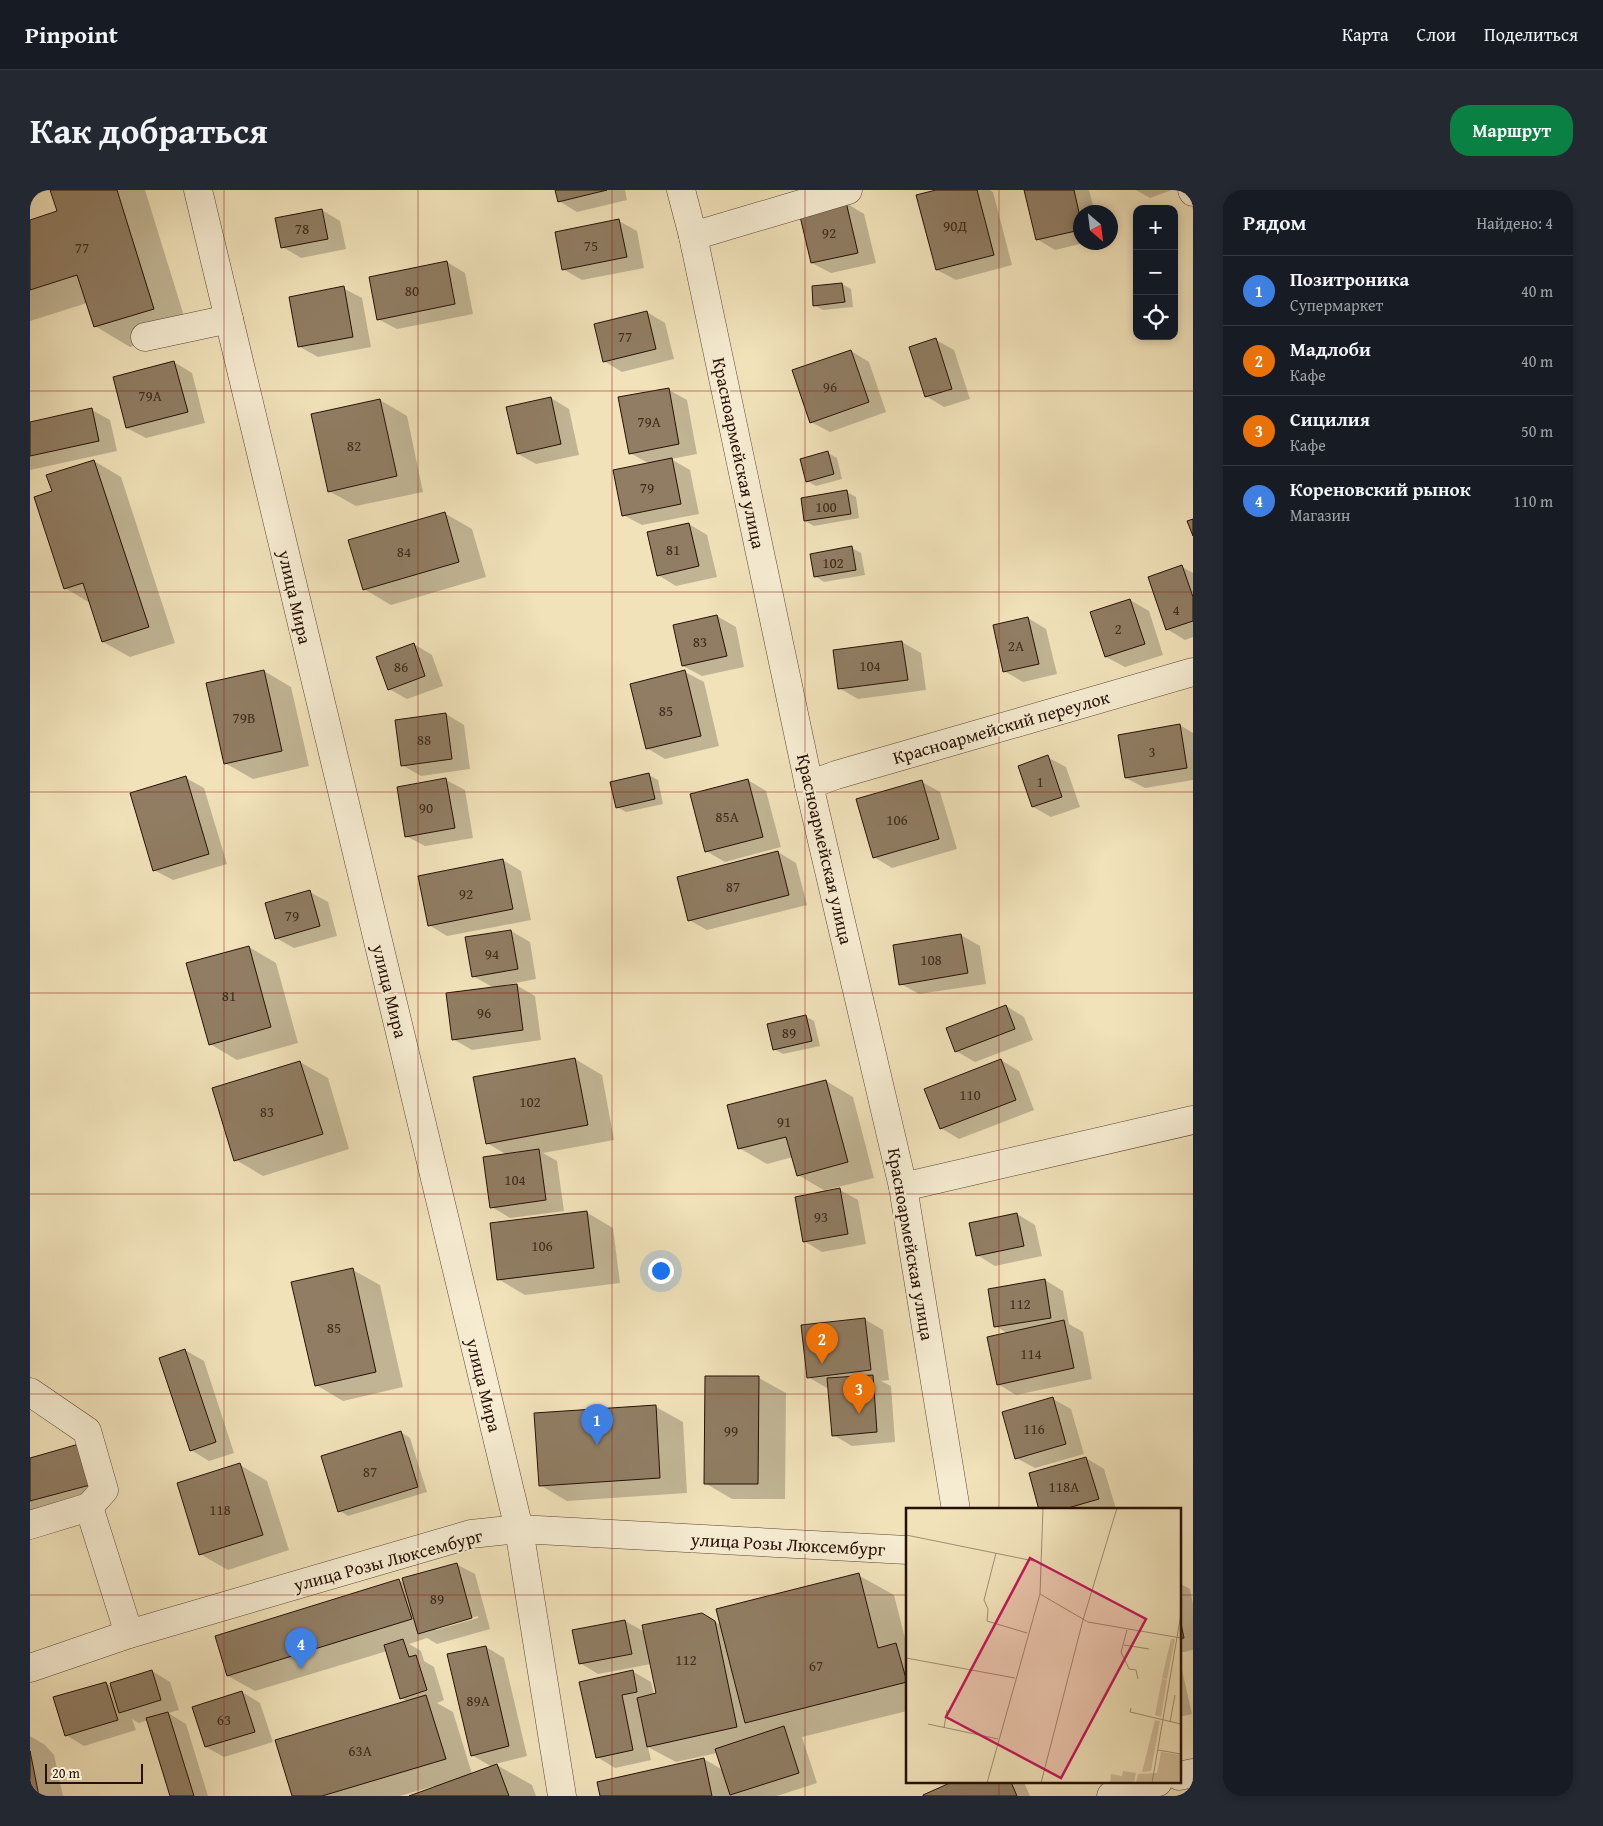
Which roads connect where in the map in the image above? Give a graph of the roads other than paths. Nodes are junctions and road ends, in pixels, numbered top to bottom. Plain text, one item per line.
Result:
1 (198, 190) edge
2 (681, 190) edge
3 (848, 190) edge
4 (693, 236) junction
5 (229, 319) junction
6 (146, 337) dead end
7 (1193, 672) edge
8 (809, 785) junction
9 (1193, 1120) edge
10 (904, 1187) junction
11 (30, 1392) edge
12 (89, 1507) junction
13 (956, 1508) edge
14 (30, 1525) edge
15 (519, 1529) junction
16 (906, 1550) edge
17 (129, 1634) junction
18 (30, 1668) edge
19 (1193, 1772) edge
20 (1180, 1776) edge
21 (1094, 1784) edge
22 (1151, 1784) edge
23 (562, 1796) edge
24 (1101, 1796) edge
25 (1111, 1796) edge

1 - 5 street, улица Мира
2 - 4 street, Красноармейская улица
3 - 4 street
4 - 8 street, Красноармейская улица
5 - 6 street
5 - 15 street, улица Мира
7 - 8 street, Красноармейский переулок
8 - 10 street, Красноармейская улица
9 - 10 street
10 - 13 street, Красноармейская улица
11 - 12 street
12 - 14 street
12 - 17 street
15 - 16 street, улица Розы Люксембург
15 - 17 street, улица Розы Люксембург
15 - 23 street, улица Мира
17 - 18 street, улица Розы Люксембург
19 - 20 street
21 - 24 street
22 - 25 street

